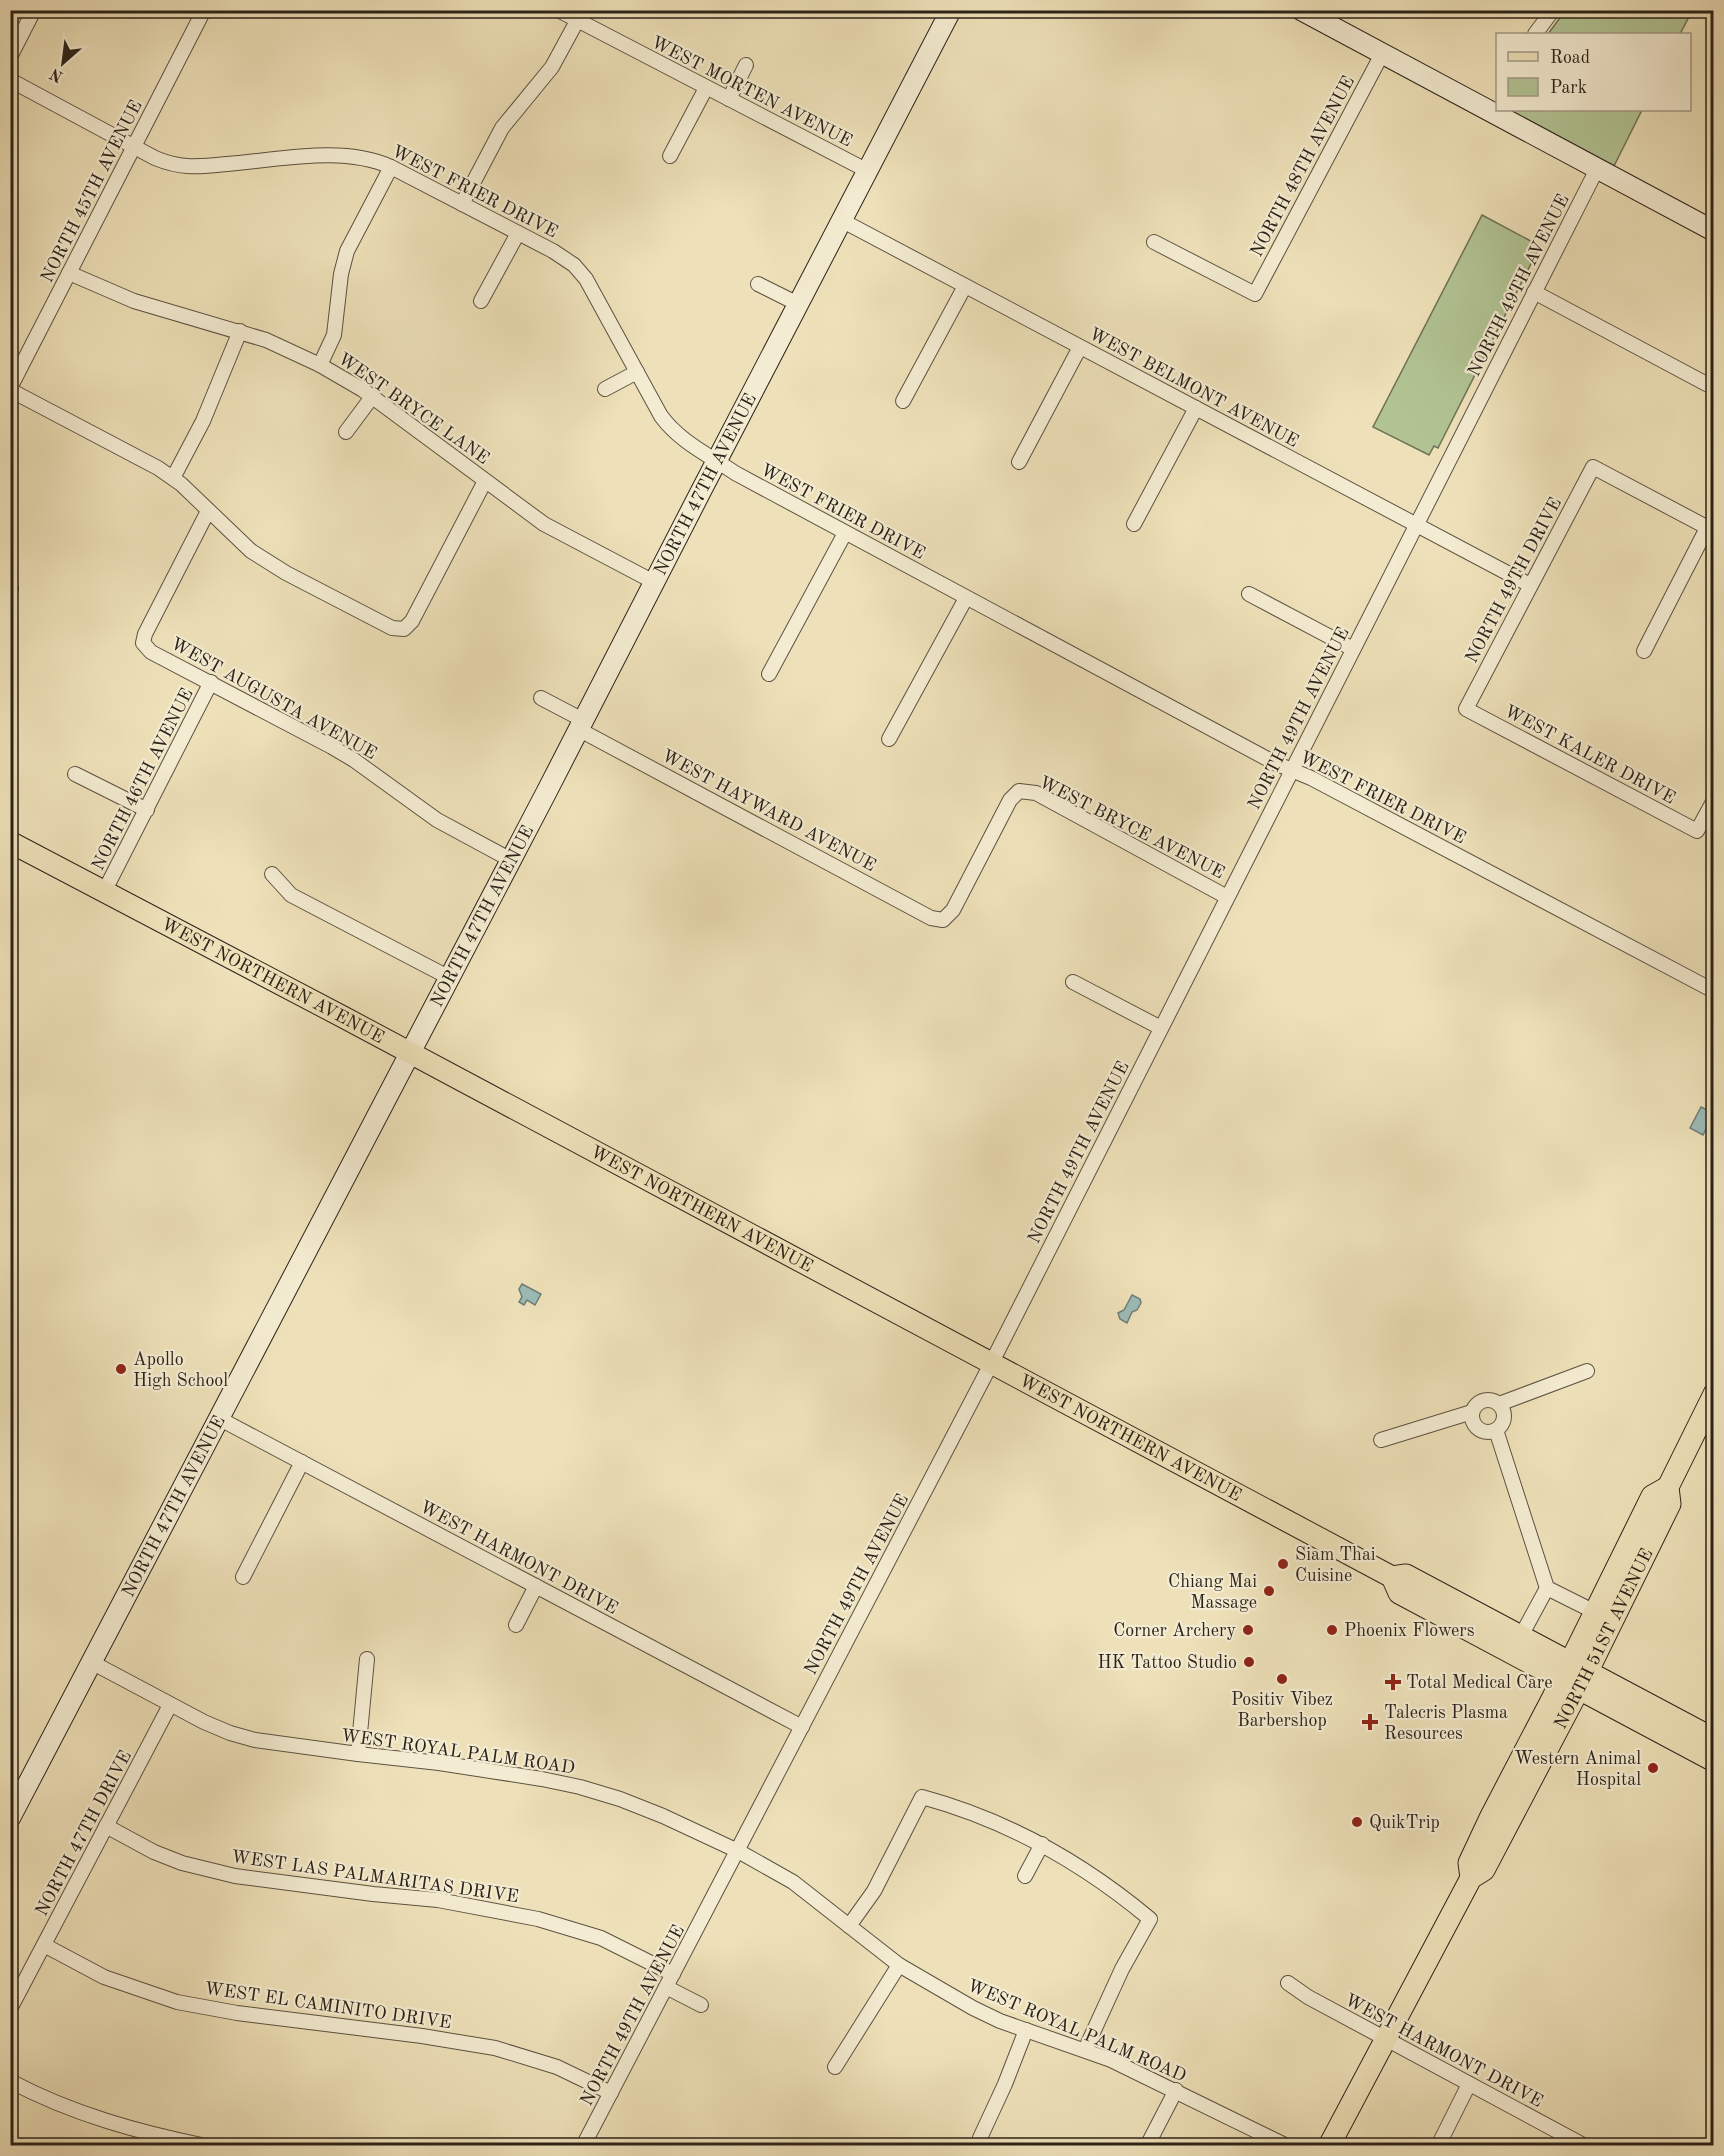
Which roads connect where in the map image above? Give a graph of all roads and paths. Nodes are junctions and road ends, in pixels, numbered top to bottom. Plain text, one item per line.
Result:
1 (34, 10) edge
2 (204, 10) edge
3 (558, 10) edge
4 (951, 10) edge
5 (1301, 10) edge
6 (1553, 10) edge
7 (577, 21) junction
8 (1536, 33) edge
9 (1382, 54) junction
10 (10, 57) edge
11 (746, 65) dead end
12 (10, 80) edge
13 (706, 88) junction
14 (729, 99) junction
15 (1496, 109) edge
16 (1499, 111) edge
17 (133, 147) junction
18 (670, 156) dead end
19 (391, 167) junction
20 (1597, 169) junction
21 (867, 170) junction
22 (462, 204) junction
23 (841, 220) junction
24 (1713, 231) edge
25 (518, 233) junction
26 (1154, 242) dead end
27 (69, 273) junction
28 (758, 284) dead end
29 (965, 286) junction
30 (1534, 292) junction
31 (482, 301) dead end
32 (798, 304) junction
33 (240, 331) junction
34 (1080, 347) junction
35 (320, 365) junction
36 (637, 372) junction
37 (1713, 388) edge
38 (10, 389) edge
39 (605, 389) dead end
40 (372, 397) junction
41 (903, 400) dead end
42 (1196, 408) junction
43 (346, 432) dead end
44 (717, 460) junction
45 (1019, 462) dead end
46 (172, 478) junction
47 (485, 481) junction
48 (208, 511) junction
49 (1134, 524) dead end
50 (1416, 525) junction
51 (1710, 530) edge
52 (845, 533) junction
53 (654, 582) junction
54 (1530, 585) junction
55 (1249, 594) dead end
56 (966, 598) junction
57 (1353, 649) junction
58 (1644, 651) dead end
59 (768, 674) dead end
60 (211, 682) junction
61 (541, 698) dead end
62 (1466, 709) joint
63 (580, 724) junction
64 (889, 739) dead end
65 (1291, 770) junction
66 (75, 774) dead end
67 (1019, 791) joint
68 (1713, 800) edge
69 (147, 810) junction
70 (10, 842) edge
71 (511, 860) junction
72 (272, 874) dead end
73 (104, 892) junction
74 (1227, 897) junction
75 (450, 978) junction
76 (1073, 982) dead end
77 (1713, 991) edge
78 (1161, 1028) junction
79 (411, 1053) junction
80 (992, 1364) junction
81 (1587, 1371) dead end
82 (1713, 1394) edge
83 (1499, 1404) junction
84 (1472, 1412) junction
85 (220, 1419) junction
86 (1496, 1430) junction
87 (1381, 1440) dead end
88 (302, 1462) junction
89 (1668, 1487) junction
90 (243, 1576) dead end
91 (1392, 1577) junction
92 (536, 1586) junction
93 (1546, 1588) junction
94 (1595, 1612) junction
95 (516, 1625) dead end
96 (1521, 1636) junction
97 (368, 1659) dead end
98 (93, 1663) junction
99 (1575, 1675) junction
100 (170, 1705) junction
101 (802, 1727) junction
102 (1713, 1739) edge
103 (358, 1754) junction
104 (1713, 1761) edge
105 (10, 1818) edge
106 (106, 1826) junction
107 (1042, 1844) junction
108 (738, 1851) junction
109 (1025, 1876) dead end
110 (849, 1926) junction
111 (44, 1945) junction
112 (899, 1965) junction
113 (673, 1974) junction
114 (1288, 1983) dead end
115 (666, 1987) junction
116 (701, 2005) dead end
117 (10, 2009) edge
118 (1026, 2030) junction
119 (1385, 2040) junction
120 (1085, 2050) junction
121 (835, 2067) dead end
122 (10, 2081) edge
123 (1469, 2084) junction
124 (1176, 2090) junction
125 (610, 2093) junction
126 (980, 2138) dead end
127 (206, 2145) edge
128 (583, 2145) edge
129 (1147, 2145) edge
130 (1287, 2145) edge
131 (1329, 2145) edge
132 (1438, 2145) edge
133 (1585, 2145) edge

1 - 10 street
2 - 17 street, NORTH 45TH AVENUE
3 - 7 street, WEST MORTEN AVENUE
4 - 21 street, NORTH 47TH AVENUE
5 - 9 street
6 - 8 street
7 - 13 street, WEST MORTEN AVENUE
7 - 22 street
9 - 15 street
9 - 26 street, NORTH 48TH AVENUE
11 - 14 street
12 - 17 street, WEST FRIER DRIVE
13 - 14 street, WEST MORTEN AVENUE
13 - 18 street
14 - 21 street, WEST MORTEN AVENUE
16 - 20 street
17 - 19 street, WEST FRIER DRIVE
17 - 27 street, NORTH 45TH AVENUE
19 - 22 street, WEST FRIER DRIVE
19 - 35 street
20 - 24 street
20 - 30 street, NORTH 49TH AVENUE
21 - 23 street, NORTH 47TH AVENUE
22 - 25 street, WEST FRIER DRIVE
23 - 29 street, WEST BELMONT AVENUE
23 - 32 street, NORTH 47TH AVENUE
25 - 31 street
25 - 36 street, WEST FRIER DRIVE
27 - 33 street, WEST BRYCE LANE
27 - 38 street, NORTH 45TH AVENUE
28 - 32 street
29 - 34 street, WEST BELMONT AVENUE
29 - 41 street
30 - 37 street
30 - 50 street, NORTH 49TH AVENUE
32 - 44 street, NORTH 47TH AVENUE
33 - 35 street, WEST BRYCE LANE
33 - 46 street
34 - 42 street, WEST BELMONT AVENUE
34 - 45 street
35 - 40 street, WEST BRYCE LANE
36 - 39 street
36 - 44 street, WEST FRIER DRIVE
38 - 46 street
40 - 43 street
40 - 47 street, WEST BRYCE LANE
42 - 49 street
42 - 50 street, WEST BELMONT AVENUE
44 - 52 street, WEST FRIER DRIVE
44 - 53 street, NORTH 47TH AVENUE
46 - 48 street
47 - 48 street
47 - 53 street, WEST BRYCE LANE
48 - 60 street, WEST AUGUSTA AVENUE
50 - 54 street, WEST BELMONT AVENUE
50 - 57 street, NORTH 49TH AVENUE
51 - 54 street, NORTH 49TH DRIVE
51 - 58 street
52 - 56 street, WEST FRIER DRIVE
52 - 59 street
53 - 63 street, NORTH 47TH AVENUE
54 - 62 street, NORTH 49TH DRIVE
55 - 57 street
56 - 64 street
56 - 65 street, WEST FRIER DRIVE
57 - 65 street, NORTH 49TH AVENUE
60 - 69 street, NORTH 46TH AVENUE
60 - 71 street, WEST AUGUSTA AVENUE
61 - 63 street, WEST HAYWARD AVENUE
62 - 68 street, WEST KALER DRIVE
63 - 67 street, WEST HAYWARD AVENUE
63 - 71 street, NORTH 47TH AVENUE
65 - 74 street, NORTH 49TH AVENUE
65 - 77 street, WEST FRIER DRIVE
66 - 69 street
67 - 74 street, WEST BRYCE AVENUE
69 - 73 street, NORTH 46TH AVENUE
70 - 73 main road, WEST NORTHERN AVENUE
71 - 75 street, NORTH 47TH AVENUE
72 - 75 street
73 - 79 main road, WEST NORTHERN AVENUE
74 - 78 street, NORTH 49TH AVENUE
75 - 79 street, NORTH 47TH AVENUE
76 - 78 street
78 - 80 street, NORTH 49TH AVENUE
79 - 80 main road, WEST NORTHERN AVENUE
79 - 85 street, NORTH 47TH AVENUE
80 - 91 main road, WEST NORTHERN AVENUE
80 - 101 street, NORTH 49TH AVENUE
81 - 83 street
82 - 89 main road, NORTH 51ST AVENUE
83 - 84 street
83 - 86 street
84 - 86 street
84 - 87 street
85 - 88 street, WEST HARMONT DRIVE
85 - 98 street, NORTH 47TH AVENUE
86 - 93 street
88 - 90 street
88 - 92 street, WEST HARMONT DRIVE
89 - 94 main road, NORTH 51ST AVENUE
89 - 99 main road, NORTH 51ST AVENUE
91 - 96 main road, WEST NORTHERN AVENUE
91 - 99 main road, WEST NORTHERN AVENUE
92 - 95 street
92 - 101 street, WEST HARMONT DRIVE
93 - 94 street
93 - 96 street
94 - 99 main road, NORTH 51ST AVENUE
96 - 99 main road, WEST NORTHERN AVENUE
97 - 103 street
98 - 100 street, WEST ROYAL PALM ROAD
98 - 105 street, NORTH 47TH AVENUE
99 - 102 main road, WEST NORTHERN AVENUE
99 - 104 main road, WEST NORTHERN AVENUE
99 - 119 main road, NORTH 51ST AVENUE
100 - 103 street, WEST ROYAL PALM ROAD
100 - 106 street, NORTH 47TH DRIVE
101 - 108 street, NORTH 49TH AVENUE
103 - 108 street, WEST ROYAL PALM ROAD
106 - 111 street, NORTH 47TH DRIVE
106 - 113 street, WEST LAS PALMARITAS DRIVE
107 - 109 street
107 - 110 street
107 - 120 street
108 - 110 street, WEST ROYAL PALM ROAD
108 - 113 street, NORTH 49TH AVENUE
110 - 112 street, WEST ROYAL PALM ROAD
111 - 117 street, NORTH 47TH DRIVE
111 - 125 street, WEST EL CAMINITO DRIVE
112 - 118 street, WEST ROYAL PALM ROAD
112 - 121 street
113 - 115 street, NORTH 49TH AVENUE
114 - 119 street, WEST HARMONT DRIVE
115 - 116 street
115 - 125 street, NORTH 49TH AVENUE
118 - 120 street, WEST ROYAL PALM ROAD
118 - 126 street
119 - 123 street, WEST HARMONT DRIVE
119 - 131 main road, NORTH 51ST AVENUE
120 - 124 street, WEST ROYAL PALM ROAD
122 - 127 street
123 - 132 street
123 - 133 street, WEST HARMONT DRIVE
124 - 129 street
124 - 130 street, WEST ROYAL PALM ROAD
125 - 128 street, NORTH 49TH AVENUE

